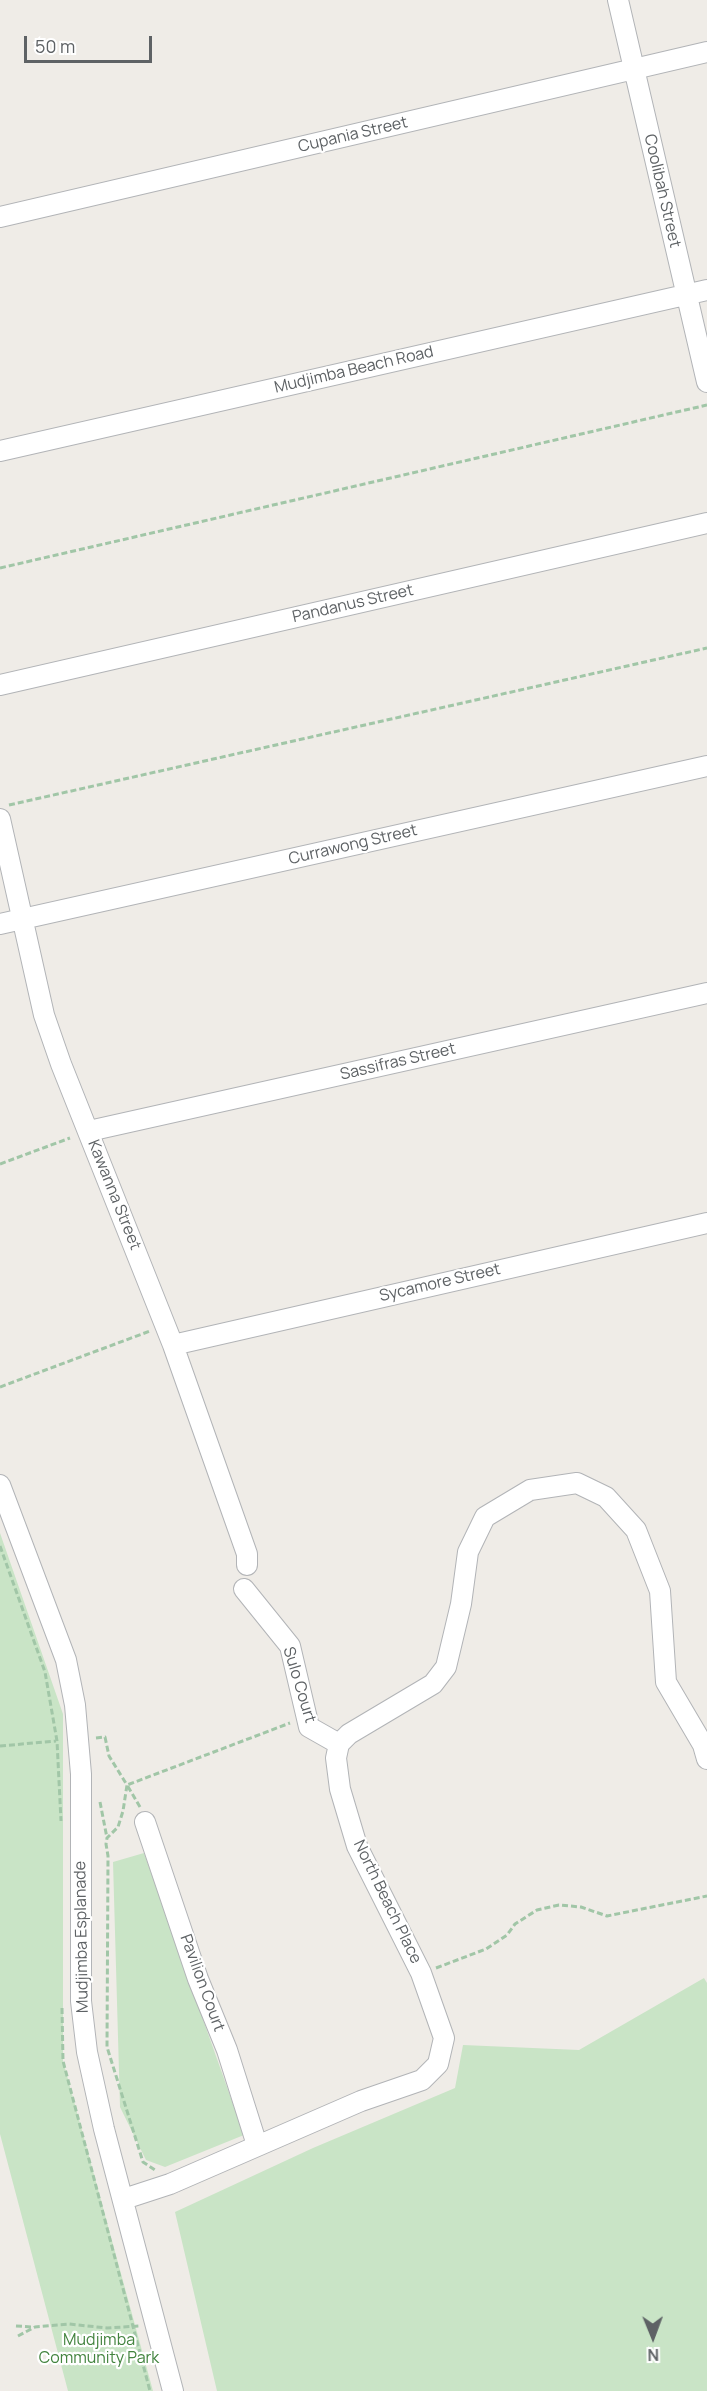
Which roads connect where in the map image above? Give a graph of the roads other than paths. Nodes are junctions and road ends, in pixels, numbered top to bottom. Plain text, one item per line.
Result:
1 (618, 0) edge
2 (707, 52) edge
3 (633, 69) junction
4 (0, 217) edge
5 (707, 290) edge
6 (686, 295) junction
7 (707, 382) edge
8 (0, 451) edge
9 (707, 523) edge
10 (0, 685) edge
11 (707, 766) edge
12 (0, 819) edge
13 (23, 919) junction
14 (0, 924) edge
15 (707, 993) edge
16 (89, 1131) junction
17 (707, 1223) edge
18 (173, 1345) junction
19 (0, 1485) edge
20 (247, 1565) dead end
21 (244, 1589) dead end
22 (339, 1744) junction
23 (707, 1759) edge
24 (145, 1821) road end
25 (257, 2145) junction
26 (124, 2199) junction
27 (173, 2391) edge

1 - 3 street, Coolibah Street
2 - 3 street, Cupania Street
3 - 4 street, Cupania Street
3 - 6 street, Coolibah Street
5 - 6 street, Mudjimba Beach Road
6 - 7 street, Coolibah Street
6 - 8 street, Mudjimba Beach Road
9 - 10 street, Pandanus Street
11 - 13 street, Currawong Street
12 - 13 street, Kawanna Street
13 - 14 street, Currawong Street
13 - 16 street, Kawanna Street
15 - 16 street, Sassifras Street
16 - 18 street, Kawanna Street
17 - 18 street, Sycamore Street
18 - 20 street, Kawanna Street
19 - 26 street, Mudjimba Esplanade
21 - 22 street, Sulo Court
22 - 23 street
22 - 25 street, North Beach Place
24 - 25 street, Pavilion Court
25 - 26 street, North Beach Place
26 - 27 street, Mudjimba Esplanade

